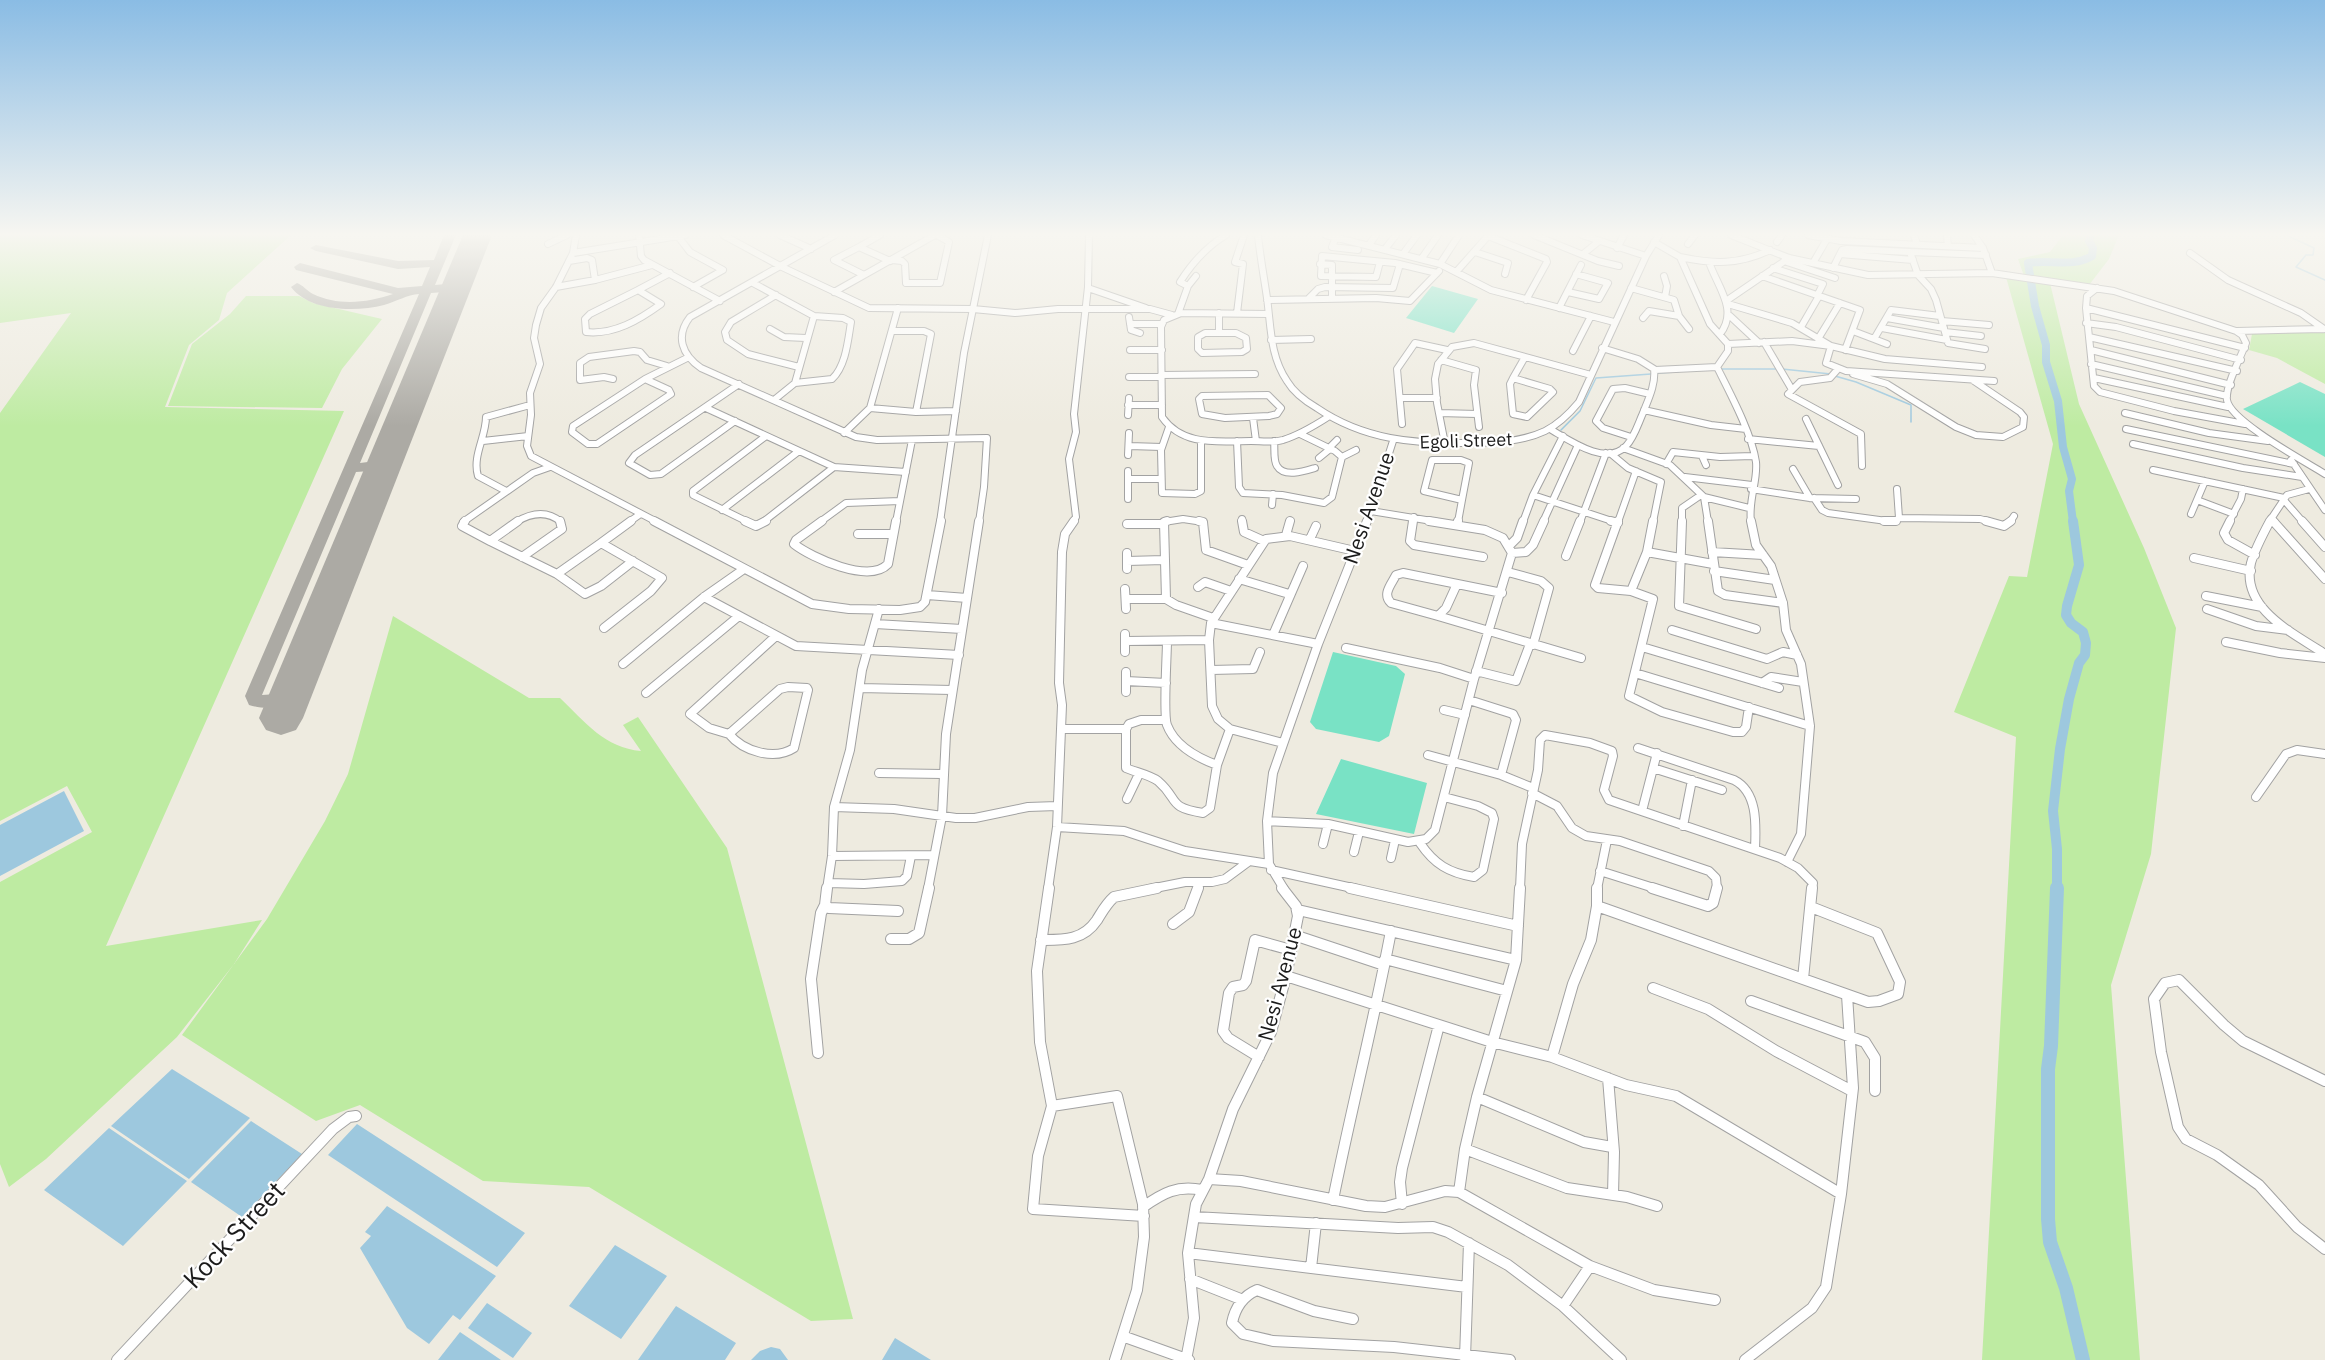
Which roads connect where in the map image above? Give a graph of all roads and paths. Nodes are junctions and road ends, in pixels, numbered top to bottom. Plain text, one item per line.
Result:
1 (547, 298) edge
2 (619, 298) edge
3 (652, 298) edge
4 (715, 298) edge
5 (725, 298) edge
6 (770, 298) edge
7 (782, 298) edge
8 (848, 298) edge
9 (975, 298) edge
10 (1086, 298) edge
11 (1119, 298) edge
12 (1182, 298) edge
13 (1239, 298) edge
14 (1300, 298) edge
15 (1380, 298) edge
16 (1413, 298) edge
17 (1521, 298) edge
18 (1564, 298) edge
19 (1626, 298) edge
20 (1669, 298) edge
21 (1698, 298) edge
22 (1725, 298) edge
23 (1732, 298) edge
24 (1817, 298) edge
25 (1826, 298) edge
26 (1934, 298) edge
27 (2087, 298) edge
28 (2138, 298) edge
29 (2272, 298) edge
30 (1267, 300) joint
31 (1526, 300) joint
32 (720, 301) junction
33 (1727, 302) junction
34 (1840, 303) junction
35 (898, 308) junction
36 (1559, 308) junction
37 (2086, 308) junction
38 (973, 309) junction
39 (1150, 309) junction
40 (1084, 310) junction
41 (1219, 313) junction
42 (1237, 313) junction
43 (1175, 314) junction
44 (1268, 314) junction
45 (1659, 314) junction
46 (814, 316) junction
47 (1591, 316) junction
48 (1679, 316) junction
49 (1730, 316) junction
50 (1643, 318) dead end
51 (1887, 318) junction
52 (1941, 318) junction
53 (1657, 321) dead end
54 (1614, 322) junction
55 (2086, 323) junction
56 (1161, 324) junction
57 (1989, 325) dead end
58 (1801, 327) junction
59 (1882, 328) junction
60 (770, 329) dead end
61 (1689, 329) dead end
62 (2324, 329) edge
63 (1945, 330) junction
64 (892, 331) junction
65 (1853, 331) junction
66 (2236, 331) junction
67 (1140, 333) dead end
68 (1219, 333) junction
69 (1720, 334) junction
70 (1981, 336) dead end
71 (2089, 337) junction
72 (806, 339) junction
73 (1311, 339) dead end
74 (1818, 339) junction
75 (1874, 339) junction
76 (1271, 340) junction
77 (1947, 340) junction
78 (1761, 343) junction
79 (1728, 344) junction
80 (1887, 344) dead end
81 (1831, 346) junction
82 (1602, 348) junction
83 (2245, 348) junction
84 (1985, 349) dead end
85 (1130, 350) dead end
86 (1162, 350) junction
87 (1447, 350) junction
88 (1845, 350) junction
89 (2091, 350) junction
90 (1574, 351) dead end
91 (1525, 357) junction
92 (687, 358) junction
93 (1441, 360) junction
94 (2241, 360) junction
95 (2091, 364) junction
96 (667, 366) junction
97 (799, 367) junction
98 (1982, 367) dead end
99 (1718, 368) junction
100 (1846, 371) junction
101 (2237, 371) junction
102 (1656, 372) junction
103 (1835, 373) junction
104 (1254, 374) dead end
105 (1591, 375) junction
106 (1129, 376) dead end
107 (1161, 376) junction
108 (1513, 378) junction
109 (2094, 378) junction
110 (613, 379) dead end
111 (645, 379) junction
112 (1972, 380) junction
113 (1994, 381) dead end
114 (795, 383) junction
115 (739, 384) junction
116 (2231, 385) junction
117 (1791, 388) junction
118 (1650, 394) junction
119 (2227, 396) junction
120 (1400, 398) junction
121 (1437, 398) junction
122 (774, 400) junction
123 (530, 405) junction
124 (1162, 405) junction
125 (2228, 407) junction
126 (706, 408) junction
127 (870, 408) junction
128 (1644, 410) junction
129 (956, 411) junction
130 (916, 412) junction
131 (1439, 413) junction
132 (2125, 413) dead end
133 (1477, 414) junction
134 (1128, 415) dead end
135 (1328, 417) junction
136 (1253, 418) junction
137 (1806, 419) dead end
138 (735, 421) junction
139 (1402, 424) dead end
140 (2246, 424) junction
141 (1170, 427) junction
142 (1479, 427) dead end
143 (1550, 429) junction
144 (1746, 429) junction
145 (2126, 429) dead end
146 (844, 433) junction
147 (1129, 433) dead end
148 (1300, 434) junction
149 (528, 436) junction
150 (766, 436) junction
151 (1563, 436) junction
152 (1631, 437) junction
153 (953, 439) junction
154 (1748, 439) junction
155 (912, 440) junction
156 (1337, 440) dead end
157 (483, 441) junction
158 (1201, 441) junction
159 (1237, 441) junction
160 (1256, 441) junction
161 (1274, 441) junction
162 (1393, 441) junction
163 (2273, 441) junction
164 (1445, 444) junction
165 (2133, 444) dead end
166 (1578, 445) junction
167 (1129, 446) junction
168 (1819, 446) junction
169 (1162, 447) junction
170 (1329, 448) junction
171 (1623, 448) junction
172 (2284, 448) junction
173 (1356, 450) dead end
174 (799, 451) junction
175 (1608, 453) junction
176 (1128, 455) dead end
177 (1702, 456) junction
178 (1753, 456) junction
179 (1342, 457) junction
180 (1720, 457) junction
181 (1319, 458) dead end
182 (1666, 464) junction
183 (1725, 464) dead end
184 (2294, 464) junction
185 (1706, 465) dead end
186 (1862, 466) dead end
187 (550, 467) junction
188 (834, 467) junction
189 (1315, 468) dead end
190 (1793, 469) dead end
191 (2153, 470) dead end
192 (906, 471) junction
193 (1636, 471) junction
194 (2325, 474) edge
195 (1685, 477) junction
196 (2302, 477) junction
197 (1161, 479) junction
198 (2205, 481) junction
199 (1838, 485) dead end
200 (1751, 487) junction
201 (1898, 489) dead end
202 (2243, 489) junction
203 (2309, 489) junction
204 (506, 491) junction
205 (1273, 494) junction
206 (1533, 495) junction
207 (1702, 496) junction
208 (1812, 498) junction
209 (2284, 498) junction
210 (1128, 499) dead end
211 (1856, 499) dead end
212 (1462, 500) junction
213 (2197, 500) junction
214 (900, 501) junction
215 (1553, 501) junction
216 (1272, 505) dead end
217 (1749, 508) junction
218 (722, 510) junction
219 (2325, 510) edge
220 (1371, 511) junction
221 (1584, 512) junction
222 (2191, 514) dead end
223 (2234, 514) junction
224 (639, 515) junction
225 (2014, 516) dead end
226 (1414, 517) junction
227 (1899, 518) junction
228 (2271, 518) junction
229 (1242, 519) dead end
230 (1290, 521) dead end
231 (1618, 523) junction
232 (1127, 524) dead end
233 (1163, 524) junction
234 (1457, 525) junction
235 (1316, 526) dead end
236 (858, 534) dead end
237 (892, 534) junction
238 (1286, 535) junction
239 (1310, 539) junction
240 (1264, 541) junction
241 (490, 542) junction
242 (601, 543) junction
243 (2325, 547) edge
244 (1511, 549) junction
245 (1355, 551) junction
246 (1647, 552) junction
247 (1712, 552) junction
248 (1763, 555) junction
249 (2255, 555) junction
250 (1566, 556) dead end
251 (522, 557) junction
252 (1483, 557) dead end
253 (2194, 558) dead end
254 (1680, 559) junction
255 (1164, 560) junction
256 (633, 561) junction
257 (1127, 561) dead end
258 (1248, 565) junction
259 (1303, 566) dead end
260 (1714, 567) junction
261 (744, 569) junction
262 (1509, 572) junction
263 (2251, 572) junction
264 (557, 574) junction
265 (1239, 579) junction
266 (2325, 579) edge
267 (1775, 580) junction
268 (1457, 584) junction
269 (1198, 587) dead end
270 (1125, 589) dead end
271 (1231, 591) junction
272 (1630, 591) junction
273 (1502, 593) junction
274 (1289, 594) junction
275 (927, 595) junction
276 (2206, 596) dead end
277 (704, 597) junction
278 (967, 598) junction
279 (1126, 599) junction
280 (1166, 599) junction
281 (1783, 603) junction
282 (2262, 607) junction
283 (879, 609) junction
284 (1126, 609) dead end
285 (2207, 609) dead end
286 (739, 616) junction
287 (1438, 616) junction
288 (1212, 620) junction
289 (875, 624) junction
290 (604, 628) dead end
291 (962, 629) junction
292 (1756, 629) dead end
293 (1672, 630) dead end
294 (2289, 630) junction
295 (1490, 633) junction
296 (1274, 635) junction
297 (776, 636) junction
298 (1209, 640) junction
299 (1167, 641) junction
300 (2226, 642) dead end
301 (1318, 644) junction
302 (1532, 644) junction
303 (1642, 647) junction
304 (1346, 648) dead end
305 (867, 650) junction
306 (1125, 652) dead end
307 (1260, 652) dead end
308 (959, 655) junction
309 (1797, 655) junction
310 (2325, 656) edge
311 (1581, 658) dead end
312 (623, 664) dead end
313 (1211, 670) junction
314 (1126, 672) dead end
315 (1635, 673) junction
316 (1475, 675) junction
317 (1126, 681) junction
318 (1762, 682) junction
319 (1803, 682) junction
320 (1166, 683) junction
321 (860, 688) junction
322 (1779, 688) dead end
323 (952, 690) junction
324 (1126, 692) dead end
325 (646, 693) dead end
326 (1469, 700) junction
327 (1749, 707) junction
328 (1444, 710) dead end
329 (1465, 715) junction
330 (1166, 720) junction
331 (1810, 726) junction
332 (1061, 729) junction
333 (1126, 729) junction
334 (1230, 729) junction
335 (729, 734) junction
336 (1282, 743) junction
337 (1638, 748) dead end
338 (1657, 753) junction
339 (2325, 754) edge
340 (1428, 755) dead end
341 (1453, 762) junction
342 (1217, 765) junction
343 (1653, 768) junction
344 (879, 773) dead end
345 (942, 774) junction
346 (1139, 774) junction
347 (1501, 776) junction
348 (1692, 780) junction
349 (1533, 790) junction
350 (1722, 790) dead end
351 (1444, 797) junction
352 (2256, 797) dead end
353 (1126, 799) dead end
354 (1057, 806) junction
355 (834, 807) junction
356 (1642, 811) junction
357 (942, 816) junction
358 (1267, 821) junction
359 (1328, 824) junction
360 (1683, 826) junction
361 (1057, 827) junction
362 (1359, 832) junction
363 (1395, 840) junction
364 (1607, 840) junction
365 (1420, 843) junction
366 (1323, 844) dead end
367 (1755, 849) junction
368 (1354, 852) dead end
369 (934, 855) junction
370 (832, 856) junction
371 (911, 856) junction
372 (1391, 858) dead end
373 (1248, 862) junction
374 (1787, 862) junction
375 (1270, 867) junction
376 (1600, 871) junction
377 (1199, 882) junction
378 (829, 883) junction
379 (825, 905) junction
380 (1597, 906) junction
381 (1811, 907) junction
382 (1298, 910) junction
383 (897, 911) dead end
384 (1173, 924) dead end
385 (1518, 926) junction
386 (1391, 931) junction
387 (1294, 935) junction
388 (891, 939) dead end
389 (1041, 940) junction
390 (1291, 950) junction
391 (1516, 960) junction
392 (1385, 962) junction
393 (1286, 976) junction
394 (1803, 979) junction
395 (1653, 988) dead end
396 (1507, 991) junction
397 (1847, 995) junction
398 (1751, 1001) dead end
399 (1377, 1005) junction
400 (1439, 1025) junction
401 (1850, 1035) junction
402 (1492, 1042) junction
403 (818, 1053) dead end
404 (1259, 1057) junction
405 (1552, 1057) junction
406 (1608, 1077) junction
407 (2325, 1081) edge
408 (1852, 1091) junction
409 (1875, 1091) dead end
410 (1477, 1097) junction
411 (1052, 1106) junction
412 (356, 1116) dead end
413 (1612, 1147) junction
414 (1464, 1149) junction
415 (1209, 1179) junction
416 (1202, 1191) junction
417 (1459, 1192) junction
418 (1841, 1194) junction
419 (1613, 1195) junction
420 (1333, 1200) junction
421 (1402, 1204) junction
422 (1657, 1206) dead end
423 (1143, 1211) junction
424 (1194, 1217) junction
425 (1316, 1223) junction
426 (1469, 1243) junction
427 (2325, 1249) edge
428 (1188, 1253) junction
429 (1590, 1266) junction
430 (1311, 1268) junction
431 (1190, 1279) junction
432 (1467, 1287) junction
433 (1243, 1300) junction
434 (1714, 1300) dead end
435 (1563, 1306) junction
436 (1353, 1319) dead end
437 (1125, 1337) junction
438 (1465, 1358) edge
439 (117, 1360) edge
440 (1115, 1360) edge
441 (1187, 1360) edge
442 (1510, 1360) edge
443 (1621, 1360) edge
444 (1745, 1360) edge

1 - 123 street
2 - 3 street
4 - 32 street
5 - 32 street
6 - 97 street
7 - 46 street
8 - 35 street
9 - 38 street
10 - 40 street
11 - 39 street
12 - 43 street
13 - 42 street
14 - 30 street
15 - 16 street
17 - 31 street
18 - 36 street
19 - 54 street, Egoli Street
20 - 48 street
21 - 69 street
22 - 33 street
23 - 33 street
24 - 58 street
25 - 34 street
26 - 52 street
27 - 37 street
28 - 66 street
29 - 62 street
30 - 44 street, Egoli Street
31 - 36 street
32 - 92 street
33 - 49 street
33 - 58 street
34 - 65 street
34 - 74 street
35 - 38 street
35 - 64 street
36 - 47 street
37 - 55 street
37 - 83 street
38 - 40 street
38 - 129 street
39 - 40 street
39 - 43 street
40 - 332 street
41 - 42 street
41 - 43 street
41 - 68 street
42 - 44 street
43 - 56 street
44 - 76 street, Egoli Street
45 - 48 street
45 - 50 street
45 - 53 street
46 - 72 street
46 - 114 street
47 - 54 street
47 - 90 street
48 - 61 street
49 - 69 street
49 - 78 street
51 - 52 street
51 - 59 street
51 - 63 street
52 - 57 street
52 - 63 street
54 - 82 street, Egoli Street
55 - 71 street
55 - 94 street
56 - 67 street
56 - 86 street
58 - 74 street
59 - 75 street
59 - 77 street
60 - 72 street
62 - 66 street
63 - 70 street
63 - 77 street
64 - 127 street
64 - 130 street
65 - 75 street
65 - 88 street
66 - 83 street
68 - 68 street
69 - 79 street
71 - 89 street
71 - 101 street
72 - 97 street
73 - 76 street
74 - 81 street
75 - 80 street
76 - 135 street, Egoli Street
77 - 84 street
78 - 79 street
78 - 81 street
78 - 117 street
79 - 99 street
81 - 88 street
81 - 103 street
82 - 102 street
82 - 105 street, Egoli Street
83 - 94 street
85 - 86 street
86 - 107 street
87 - 91 street
87 - 93 street
87 - 120 street
88 - 98 street
89 - 95 street
89 - 116 street
91 - 105 street
91 - 108 street
92 - 96 street
92 - 115 street
93 - 121 street
93 - 133 street
94 - 101 street
95 - 109 street
95 - 119 street
96 - 110 street
96 - 111 street
97 - 114 street
99 - 102 street
99 - 144 street
100 - 103 street
100 - 112 street
100 - 112 street
101 - 116 street
102 - 118 street
103 - 117 street
104 - 107 street
105 - 143 street, Egoli Street
106 - 107 street
107 - 124 street
108 - 108 street
109 - 125 street
109 - 140 street
111 - 111 street
112 - 113 street
114 - 122 street
115 - 122 street
115 - 126 street
116 - 119 street
117 - 186 street
118 - 128 street
118 - 152 street
119 - 125 street
120 - 121 street
120 - 139 street
121 - 131 street
122 - 146 street
123 - 149 street
123 - 157 street
124 - 134 street
124 - 141 street
125 - 140 street
126 - 138 street
126 - 138 street
127 - 130 street
127 - 146 street
128 - 144 street
128 - 152 street
129 - 130 street
129 - 153 street
131 - 133 street
131 - 164 street
132 - 163 street
133 - 142 street
135 - 148 street
135 - 162 street, Egoli Street
136 - 136 street
136 - 160 street
137 - 168 street
138 - 150 street
140 - 163 street
141 - 158 street
141 - 169 street
143 - 151 street
143 - 164 street, Egoli Street
144 - 154 street
145 - 184 street
146 - 155 street
147 - 167 street
148 - 161 street
148 - 170 street
149 - 157 street
149 - 187 street
150 - 174 street
150 - 218 street
151 - 166 street
151 - 206 street
152 - 171 street
153 - 155 street
153 - 275 street
153 - 278 street
154 - 168 street
154 - 178 street
155 - 192 street
156 - 170 street
157 - 204 street
158 - 159 street
158 - 197 street
159 - 160 street
159 - 205 street
160 - 161 street
161 - 189 street
162 - 164 street, Egoli Street
162 - 220 street, Nesi Avenue
163 - 172 street
165 - 196 street
166 - 175 street
166 - 215 street
167 - 169 street
167 - 176 street
168 - 199 street
169 - 197 street
170 - 179 street
170 - 181 street
171 - 175 street
171 - 182 street
172 - 184 street
172 - 194 street
173 - 179 street
174 - 188 street
174 - 218 street
175 - 193 street
175 - 221 street
177 - 180 street
177 - 182 street
177 - 185 street
178 - 180 street
178 - 200 street
179 - 205 street
180 - 183 street
182 - 195 street
184 - 196 street
187 - 204 street
187 - 224 street
188 - 192 street
188 - 218 street
190 - 208 street
191 - 198 street
192 - 214 street
193 - 231 street
193 - 246 street
195 - 200 street
195 - 207 street
196 - 203 street
197 - 210 street
198 - 202 street
198 - 213 street
200 - 208 street
200 - 217 street
201 - 227 street
202 - 209 street
202 - 223 street
203 - 209 street
203 - 219 street
204 - 241 street
205 - 216 street
206 - 215 street
206 - 244 street
207 - 217 street
207 - 247 street
207 - 254 street
208 - 211 street
208 - 227 street
209 - 228 street
209 - 243 street
212 - 212 street
212 - 234 street
213 - 222 street
213 - 223 street
214 - 237 street
214 - 237 street
215 - 221 street
215 - 244 street
217 - 248 street
220 - 226 street
220 - 245 street, Nesi Avenue
221 - 231 street
221 - 250 street
223 - 249 street
224 - 242 street
224 - 261 street
225 - 227 street
226 - 234 street
226 - 252 street
228 - 249 street
228 - 266 street
229 - 240 street
230 - 238 street
231 - 272 street
232 - 233 street
233 - 255 street
233 - 258 street
234 - 244 street
235 - 239 street
236 - 237 street
238 - 239 street
238 - 240 street
239 - 245 street
240 - 258 street
241 - 251 street
241 - 251 street
242 - 256 street
242 - 264 street
244 - 262 street
245 - 301 street, Nesi Avenue
246 - 254 street
246 - 272 street
247 - 248 street
247 - 260 street
248 - 267 street
249 - 263 street
251 - 264 street
253 - 263 street
254 - 260 street
254 - 292 street
255 - 257 street
255 - 280 street
256 - 264 street
256 - 290 street
258 - 265 street
259 - 274 street
260 - 267 street
260 - 281 street
261 - 277 street
261 - 283 street
262 - 273 street
262 - 302 street
263 - 282 street
265 - 271 street
265 - 274 street
267 - 281 street
268 - 273 street
268 - 287 street
268 - 287 street
269 - 271 street
270 - 279 street
271 - 288 street
272 - 303 street
273 - 295 street
274 - 296 street
275 - 278 street
275 - 283 street
276 - 282 street
277 - 286 street
277 - 312 street
278 - 291 street
279 - 280 street
279 - 284 street
280 - 288 street
281 - 309 street
282 - 294 street
283 - 289 street
285 - 294 street
286 - 297 street
286 - 325 street
287 - 295 street
288 - 296 street
288 - 298 street
289 - 291 street
289 - 305 street
291 - 308 street
293 - 309 street
294 - 310 street
295 - 302 street
295 - 316 street
296 - 301 street
297 - 305 street
297 - 335 street
298 - 299 street
298 - 313 street
299 - 306 street
299 - 320 street
300 - 310 street
301 - 336 street, Nesi Avenue
302 - 311 street
302 - 316 street
303 - 315 street
303 - 318 street
304 - 316 street
305 - 308 street
305 - 321 street
307 - 313 street
308 - 323 street
309 - 319 street
313 - 334 street
314 - 317 street
315 - 327 street
315 - 327 street
316 - 326 street
317 - 320 street
317 - 324 street
318 - 319 street
318 - 322 street
319 - 331 street
320 - 330 street
321 - 323 street
321 - 355 street
323 - 345 street
326 - 329 street
326 - 347 street
327 - 331 street
328 - 329 street
329 - 341 street
330 - 333 street
330 - 342 street
331 - 374 street
332 - 333 street
332 - 354 street
333 - 346 street
334 - 336 street
334 - 342 street
335 - 335 street
336 - 358 street, Nesi Avenue
337 - 338 street
338 - 343 street
338 - 367 street
339 - 352 street
340 - 341 street
341 - 347 street
341 - 351 street
342 - 346 street
343 - 348 street
343 - 356 street
344 - 345 street
345 - 357 street
346 - 353 street
347 - 349 street
348 - 350 street
348 - 360 street
349 - 356 street
349 - 364 street
349 - 385 street
351 - 365 street
351 - 365 street
354 - 357 street
354 - 361 street
355 - 357 street
355 - 370 street
356 - 360 street
357 - 369 street
358 - 359 street
358 - 375 street, Nesi Avenue
359 - 362 street
359 - 366 street
360 - 367 street
361 - 373 street
361 - 389 street
362 - 363 street
362 - 368 street
363 - 365 street
363 - 372 street
364 - 376 street
364 - 376 street
367 - 374 street
369 - 371 street
369 - 388 street
370 - 371 street
370 - 378 street
371 - 378 street
373 - 375 street
373 - 377 street
374 - 381 street
375 - 382 street, Nesi Avenue
375 - 385 street
376 - 380 street
377 - 384 street
377 - 389 street
378 - 379 street
379 - 383 street
379 - 403 street
380 - 394 street
380 - 405 street
381 - 394 street
381 - 397 street
382 - 386 street
382 - 387 street, Nesi Avenue
385 - 391 street
386 - 391 street
386 - 392 street
387 - 390 street, Nesi Avenue
387 - 392 street
389 - 411 street
390 - 393 street, Nesi Avenue
390 - 404 street
391 - 396 street
392 - 396 street
392 - 399 street
393 - 399 street
393 - 404 street, Nesi Avenue
394 - 397 street
395 - 408 street
396 - 402 street
397 - 401 street
398 - 401 street
399 - 400 street
399 - 420 street
400 - 402 street
400 - 421 street
401 - 408 street
401 - 409 street
402 - 405 street
402 - 410 street
404 - 415 street, Nesi Avenue
405 - 406 street
406 - 413 street
406 - 418 street
407 - 427 street
408 - 418 street
410 - 413 street
410 - 414 street
411 - 423 street
411 - 423 street
412 - 439 street, Kock Street
413 - 419 street
414 - 417 street
414 - 419 street
415 - 416 street, Nesi Avenue
415 - 420 street
416 - 423 street
416 - 424 street, Nesi Avenue
417 - 421 street
417 - 429 street
418 - 444 street
419 - 422 street
420 - 421 street
423 - 437 street
424 - 425 street
424 - 428 street, Nesi Avenue
425 - 426 street
425 - 430 street
426 - 432 street
426 - 435 street
428 - 430 street
428 - 431 street, Nesi Avenue
429 - 434 street
429 - 435 street
430 - 432 street
431 - 433 street
431 - 441 street, Nesi Avenue
432 - 438 street
433 - 436 street
433 - 438 street
435 - 443 street
437 - 440 street
437 - 441 street
438 - 442 street

